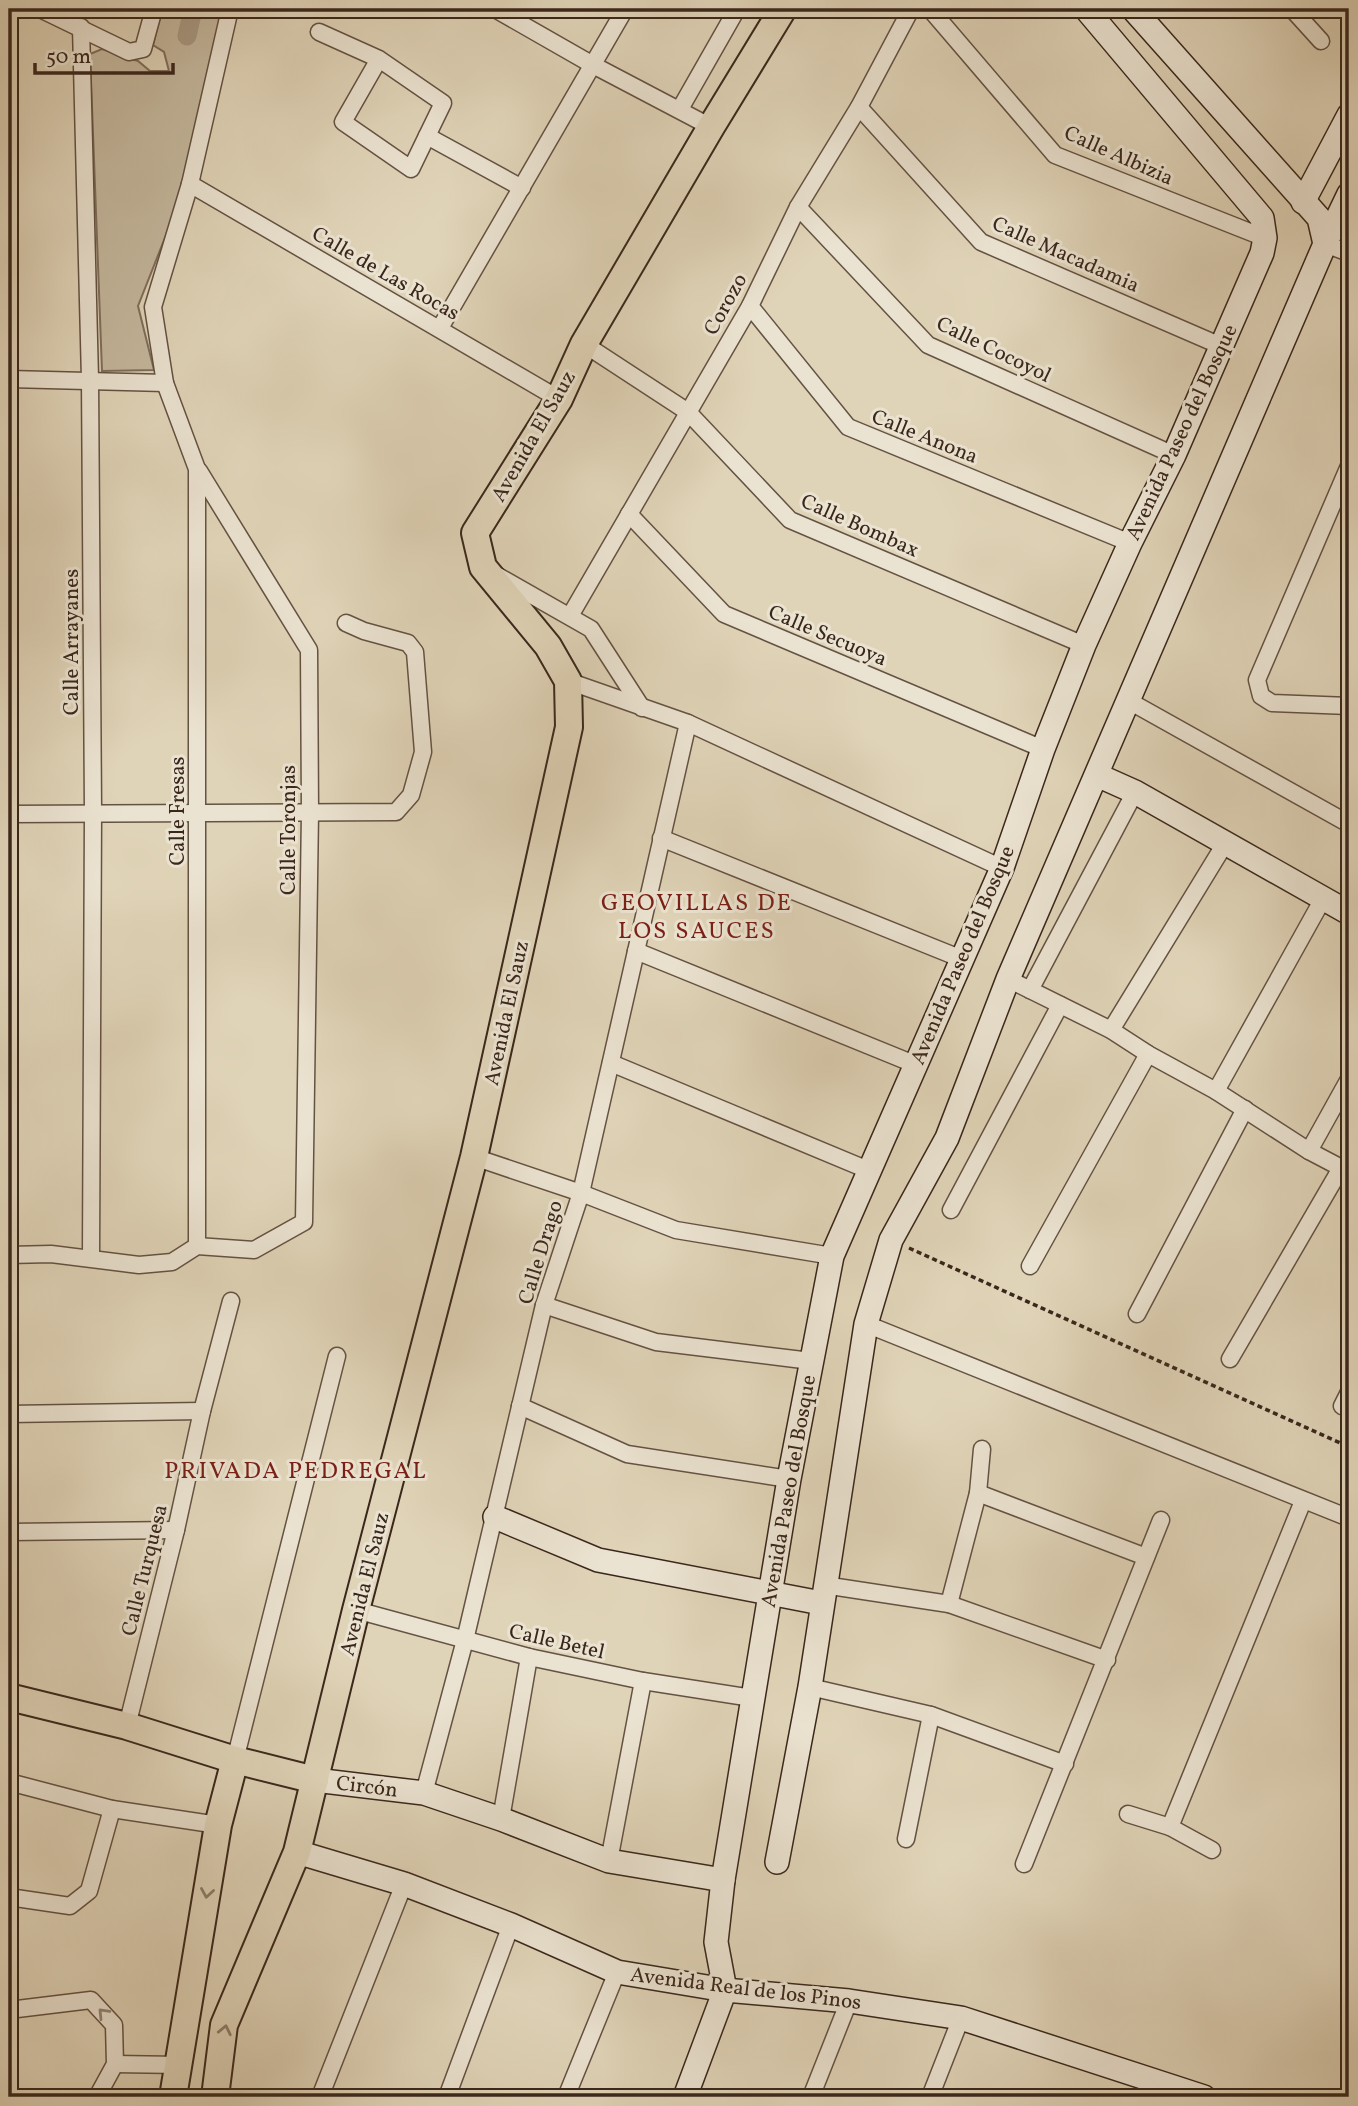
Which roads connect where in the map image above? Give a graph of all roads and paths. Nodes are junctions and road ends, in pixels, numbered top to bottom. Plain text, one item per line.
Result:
1 (40, 9) edge
2 (154, 9) edge
3 (230, 9) edge
4 (625, 9) edge
5 (737, 9) edge
6 (783, 9) edge
7 (911, 9) edge
8 (930, 9) edge
9 (1086, 9) edge
10 (1133, 9) edge
11 (498, 10) edge
12 (1294, 10) edge
13 (81, 27) junction
14 (319, 32) dead end
15 (1321, 41) dead end
16 (379, 58) junction
17 (593, 65) junction
18 (859, 107) junction
19 (680, 109) junction
20 (1349, 115) edge
21 (711, 127) junction
22 (427, 136) junction
23 (190, 184) junction
24 (522, 188) junction
25 (1349, 194) edge
26 (1303, 202) junction
27 (799, 206) junction
28 (1265, 238) junction
29 (1325, 244) junction
30 (1349, 253) edge
31 (750, 306) junction
32 (440, 328) junction
33 (584, 344) junction
34 (1221, 346) junction
35 (9, 379) edge
36 (90, 379) junction
37 (165, 383) junction
38 (559, 399) junction
39 (688, 412) junction
40 (1174, 455) junction
41 (1349, 467) edge
42 (197, 469) junction
43 (629, 514) junction
44 (1130, 543) junction
45 (483, 567) junction
46 (570, 616) junction
47 (346, 623) dead end
48 (1084, 645) junction
49 (568, 681) junction
50 (1129, 701) junction
51 (1349, 706) edge
52 (642, 708) junction
53 (688, 723) junction
54 (1043, 749) junction
55 (1097, 775) junction
56 (1135, 792) junction
57 (310, 812) junction
58 (93, 813) junction
59 (9, 814) edge
60 (198, 814) junction
61 (1349, 824) edge
62 (662, 838) junction
63 (1226, 842) junction
64 (1002, 868) junction
65 (1324, 897) junction
66 (1349, 913) edge
67 (636, 951) junction
68 (962, 959) junction
69 (1008, 979) junction
70 (1030, 990) junction
71 (1059, 1005) junction
72 (1111, 1030) junction
73 (1148, 1054) junction
74 (611, 1063) junction
75 (914, 1064) junction
76 (1349, 1079) edge
77 (1216, 1091) junction
78 (1245, 1109) junction
79 (1309, 1151) junction
80 (474, 1157) junction
81 (868, 1170) junction
82 (1345, 1170) edge
83 (580, 1193) junction
84 (951, 1210) dead end
85 (891, 1240) junction
86 (197, 1246) junction
87 (9, 1255) edge
88 (832, 1256) junction
89 (91, 1257) junction
90 (1030, 1266) dead end
91 (231, 1301) dead end
92 (544, 1305) junction
93 (1137, 1314) dead end
94 (866, 1324) junction
95 (337, 1356) dead end
96 (1230, 1359) dead end
97 (811, 1361) junction
98 (520, 1406) junction
99 (202, 1411) junction
100 (9, 1414) edge
101 (1349, 1447) edge
102 (982, 1449) dead end
103 (789, 1479) junction
104 (978, 1493) junction
105 (1303, 1501) junction
106 (495, 1517) junction
107 (1349, 1518) edge
108 (1161, 1520) dead end
109 (176, 1530) junction
110 (9, 1532) edge
111 (1146, 1557) junction
112 (770, 1594) junction
113 (823, 1594) junction
114 (949, 1604) junction
115 (356, 1610) junction
116 (465, 1640) junction
117 (529, 1657) junction
118 (1107, 1660) junction
119 (643, 1681) junction
120 (810, 1687) junction
121 (9, 1697) edge
122 (752, 1698) junction
123 (931, 1715) junction
124 (127, 1726) junction
125 (235, 1760) junction
126 (1065, 1764) junction
127 (315, 1780) junction
128 (9, 1782) edge
129 (424, 1793) junction
130 (112, 1809) junction
131 (1128, 1814) dead end
132 (500, 1819) junction
133 (218, 1825) junction
134 (1170, 1827) junction
135 (906, 1839) dead end
136 (1213, 1850) dead end
137 (297, 1852) junction
138 (609, 1861) junction
139 (777, 1862) dead end
140 (1024, 1864) dead end
141 (723, 1880) junction
142 (404, 1884) junction
143 (9, 1897) edge
144 (511, 1925) junction
145 (617, 1972) junction
146 (725, 1990) junction
147 (849, 2001) junction
148 (9, 2010) edge
149 (961, 2018) junction
150 (115, 2064) junction
151 (180, 2065) junction
152 (1177, 2093) edge
153 (97, 2097) edge
154 (173, 2097) edge
155 (215, 2097) edge
156 (320, 2097) edge
157 (447, 2097) edge
158 (566, 2097) edge
159 (685, 2097) edge
160 (811, 2097) edge
161 (930, 2097) edge
162 (1204, 2097) edge

1 - 13 street
2 - 13 street
3 - 23 street, Calle Fresas
4 - 17 street
5 - 19 street
6 - 21 main road, Avenida El Sauz
7 - 18 street, Corozo
8 - 28 street, Calle Albizia
9 - 28 main road
10 - 26 main road
11 - 17 street
12 - 15 street
13 - 36 street, Calle Arrayanes
14 - 16 street
16 - 22 street
16 - 22 street
17 - 19 street
17 - 24 street
18 - 27 street, Corozo
18 - 34 street, Calle Macadamia
19 - 21 street
20 - 26 main road
21 - 33 main road, Avenida El Sauz
22 - 24 street
23 - 32 street, Calle de Las Rocas
23 - 37 street, Calle Fresas
24 - 32 street
25 - 29 main road
26 - 29 main road
27 - 31 street, Corozo
27 - 40 street, Calle Cocoyol
28 - 34 main road, Avenida Paseo del Bosque
29 - 30 street
29 - 50 main road
31 - 39 street, Corozo
31 - 44 street, Calle Anona
32 - 38 street, Calle de Las Rocas
33 - 38 main road, Avenida El Sauz
33 - 39 street, Calle Bombax
34 - 40 main road, Avenida Paseo del Bosque
35 - 36 street
36 - 37 street
36 - 58 street, Calle Arrayanes
37 - 42 street, Calle Fresas
38 - 45 main road, Avenida El Sauz
39 - 43 street, Corozo
39 - 48 street, Calle Bombax
40 - 44 main road, Avenida Paseo del Bosque
41 - 51 street
42 - 57 street, Calle Toronjas
42 - 60 street, Calle Fresas
43 - 46 street, Corozo
43 - 54 street, Calle Secuoya
44 - 48 main road, Avenida Paseo del Bosque
45 - 46 street
45 - 49 main road, Avenida El Sauz
46 - 52 street
47 - 57 street
48 - 54 main road, Avenida Paseo del Bosque
49 - 52 street
49 - 80 main road, Avenida El Sauz
50 - 55 main road
50 - 61 street
52 - 53 street
53 - 62 street, Calle Drago
53 - 64 street
54 - 64 main road, Avenida Paseo del Bosque
55 - 56 main road
55 - 69 main road
56 - 63 main road
56 - 70 street
57 - 60 street
57 - 86 street, Calle Toronjas
58 - 59 street
58 - 60 street
58 - 89 street, Calle Arrayanes
60 - 86 street, Calle Fresas
62 - 67 street, Calle Drago
62 - 68 street
63 - 65 main road
63 - 72 street
64 - 68 main road, Avenida Paseo del Bosque
65 - 66 main road
65 - 77 street
67 - 74 street, Calle Drago
67 - 75 street
68 - 75 main road, Avenida Paseo del Bosque
69 - 70 street
69 - 85 main road
70 - 71 street
71 - 72 street
71 - 84 street
72 - 73 street
73 - 77 street
73 - 90 street
74 - 81 street
74 - 83 street, Calle Drago
75 - 81 main road, Avenida Paseo del Bosque
76 - 79 street
77 - 78 street
78 - 79 street
78 - 93 street
79 - 82 street
80 - 83 street
80 - 115 main road, Avenida El Sauz
81 - 88 main road, Avenida Paseo del Bosque
82 - 96 street
83 - 88 street
83 - 92 street, Calle Drago
85 - 94 main road
85 - 101 path
86 - 89 street
87 - 89 street
88 - 97 main road, Avenida Paseo del Bosque
91 - 99 street, Calle Turquesa
92 - 97 street
92 - 98 street, Calle Drago
94 - 105 street
94 - 113 main road
95 - 125 street
97 - 103 main road, Avenida Paseo del Bosque
98 - 103 street
98 - 106 street, Calle Drago
99 - 100 street
99 - 109 street, Calle Turquesa
102 - 104 street
103 - 112 main road, Avenida Paseo del Bosque
104 - 111 street
104 - 114 street
105 - 107 street
105 - 134 street
106 - 112 main road
106 - 116 street, Calle Drago
108 - 111 street
109 - 110 street
109 - 124 street, Calle Turquesa
111 - 118 street
112 - 113 main road
112 - 122 main road, Avenida Paseo del Bosque
113 - 114 street
113 - 120 main road
114 - 118 street
115 - 116 street, Calle Betel
115 - 127 main road, Avenida El Sauz
116 - 117 street, Calle Betel
116 - 129 street, Calle Drago
117 - 119 street, Calle Betel
117 - 132 street
118 - 126 street
119 - 122 street, Calle Betel
119 - 138 street
120 - 123 street
120 - 139 main road
121 - 124 main road, Circón
122 - 141 main road, Avenida Paseo del Bosque
123 - 126 street
123 - 135 street
124 - 125 main road, Circón
125 - 127 main road, Circón
125 - 133 main road
126 - 140 street
127 - 129 main road, Circón
127 - 137 main road, Avenida El Sauz
128 - 130 street
129 - 132 main road, Circón
130 - 133 street
130 - 143 street
131 - 134 street
132 - 138 main road, Circón
133 -> 151 main road
134 - 136 street
137 - 142 main road, Avenida Real de los Pinos
155 -> 137 main road, Avenida El Sauz
138 - 141 main road, Circón
141 - 146 main road, Avenida Paseo del Bosque
142 - 144 main road, Avenida Real de los Pinos
142 - 156 street
144 - 145 main road, Avenida Real de los Pinos
144 - 157 street
145 - 146 main road, Avenida Real de los Pinos
145 - 158 street
146 - 147 main road, Avenida Real de los Pinos
146 - 159 main road
147 - 149 main road, Avenida Real de los Pinos
147 - 160 street
150 -> 148 street
149 - 152 main road, Avenida Real de los Pinos
149 - 161 street
150 - 151 street
150 - 153 street
151 - 154 main road
152 - 162 main road, Avenida Real de los Pinos

